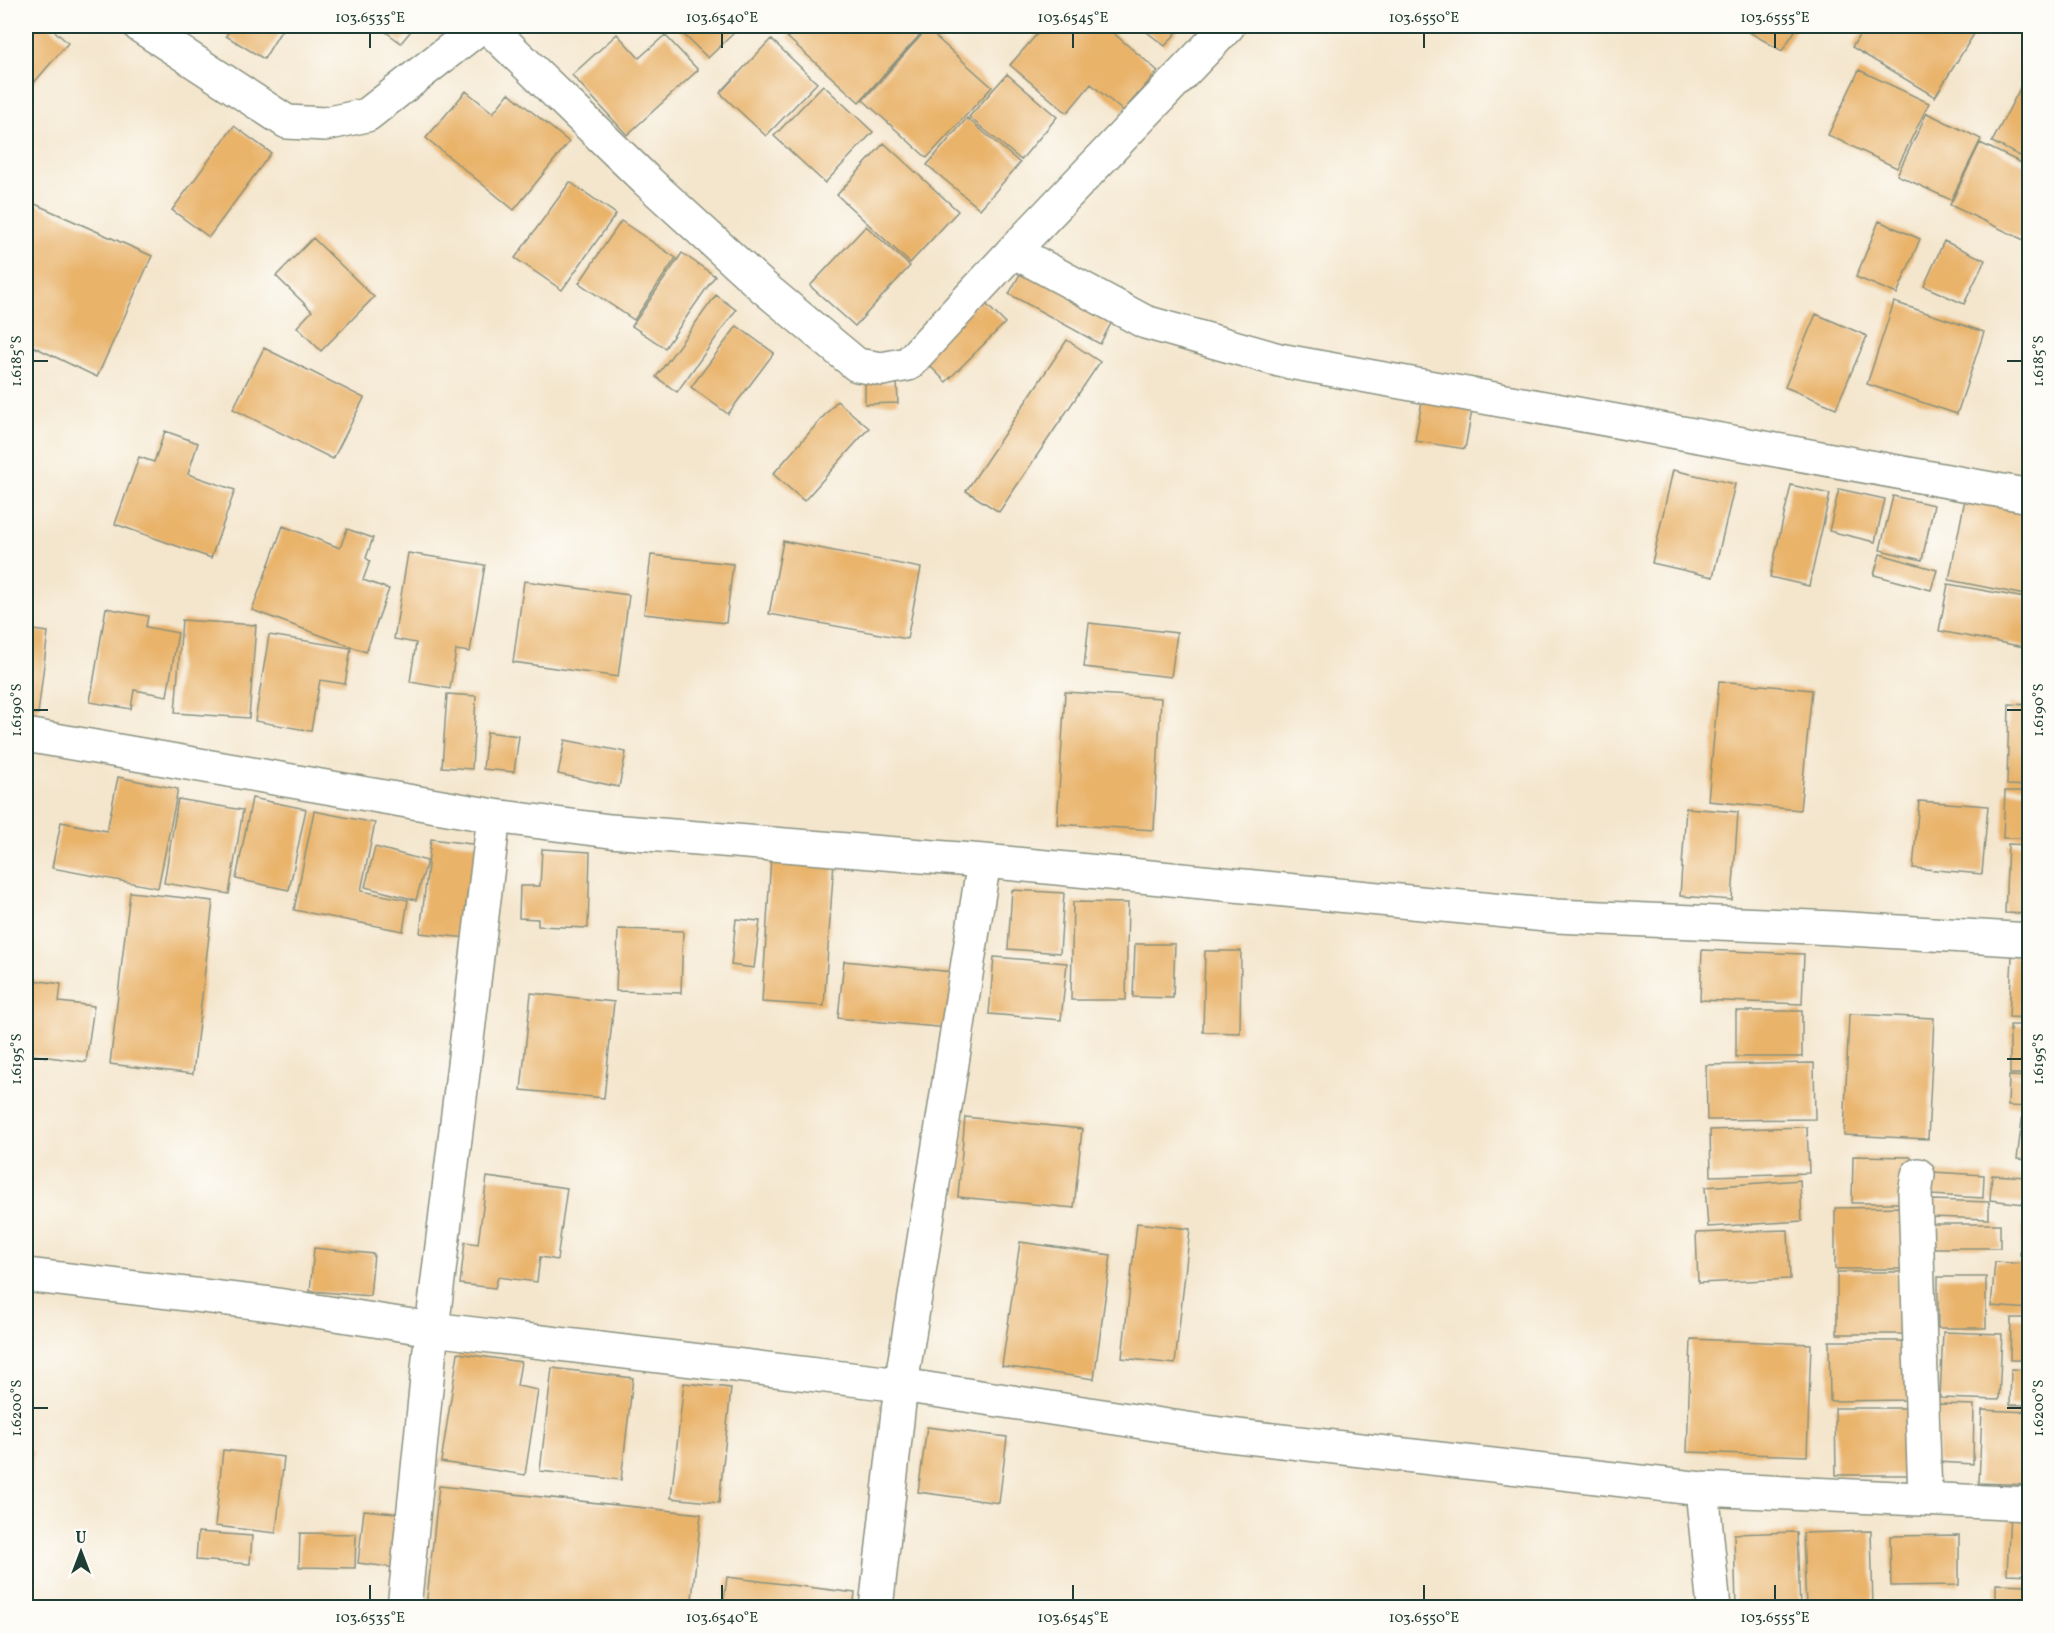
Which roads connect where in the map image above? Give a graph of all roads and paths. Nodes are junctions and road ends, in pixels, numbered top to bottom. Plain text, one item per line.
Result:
1 (140, 26) edge
2 (481, 26) edge
3 (487, 26) edge
4 (1228, 26) edge
5 (1013, 251) junction
6 (2030, 495) edge
7 (26, 735) edge
8 (494, 816) junction
9 (984, 861) junction
10 (2030, 940) edge
11 (1918, 1175) dead end
12 (26, 1275) edge
13 (432, 1329) junction
14 (901, 1385) junction
15 (1702, 1489) junction
16 (1925, 1498) junction
17 (2030, 1504) edge
18 (404, 1608) edge
19 (876, 1608) edge
20 (1714, 1608) edge

1 - 2 street
3 - 5 street
4 - 5 street
5 - 6 street
7 - 8 street
8 - 9 street
8 - 13 street
9 - 10 street
9 - 14 street
11 - 16 street
12 - 13 street
13 - 14 street
13 - 18 street
14 - 15 street
14 - 19 street
15 - 16 street
15 - 20 street
16 - 17 street

